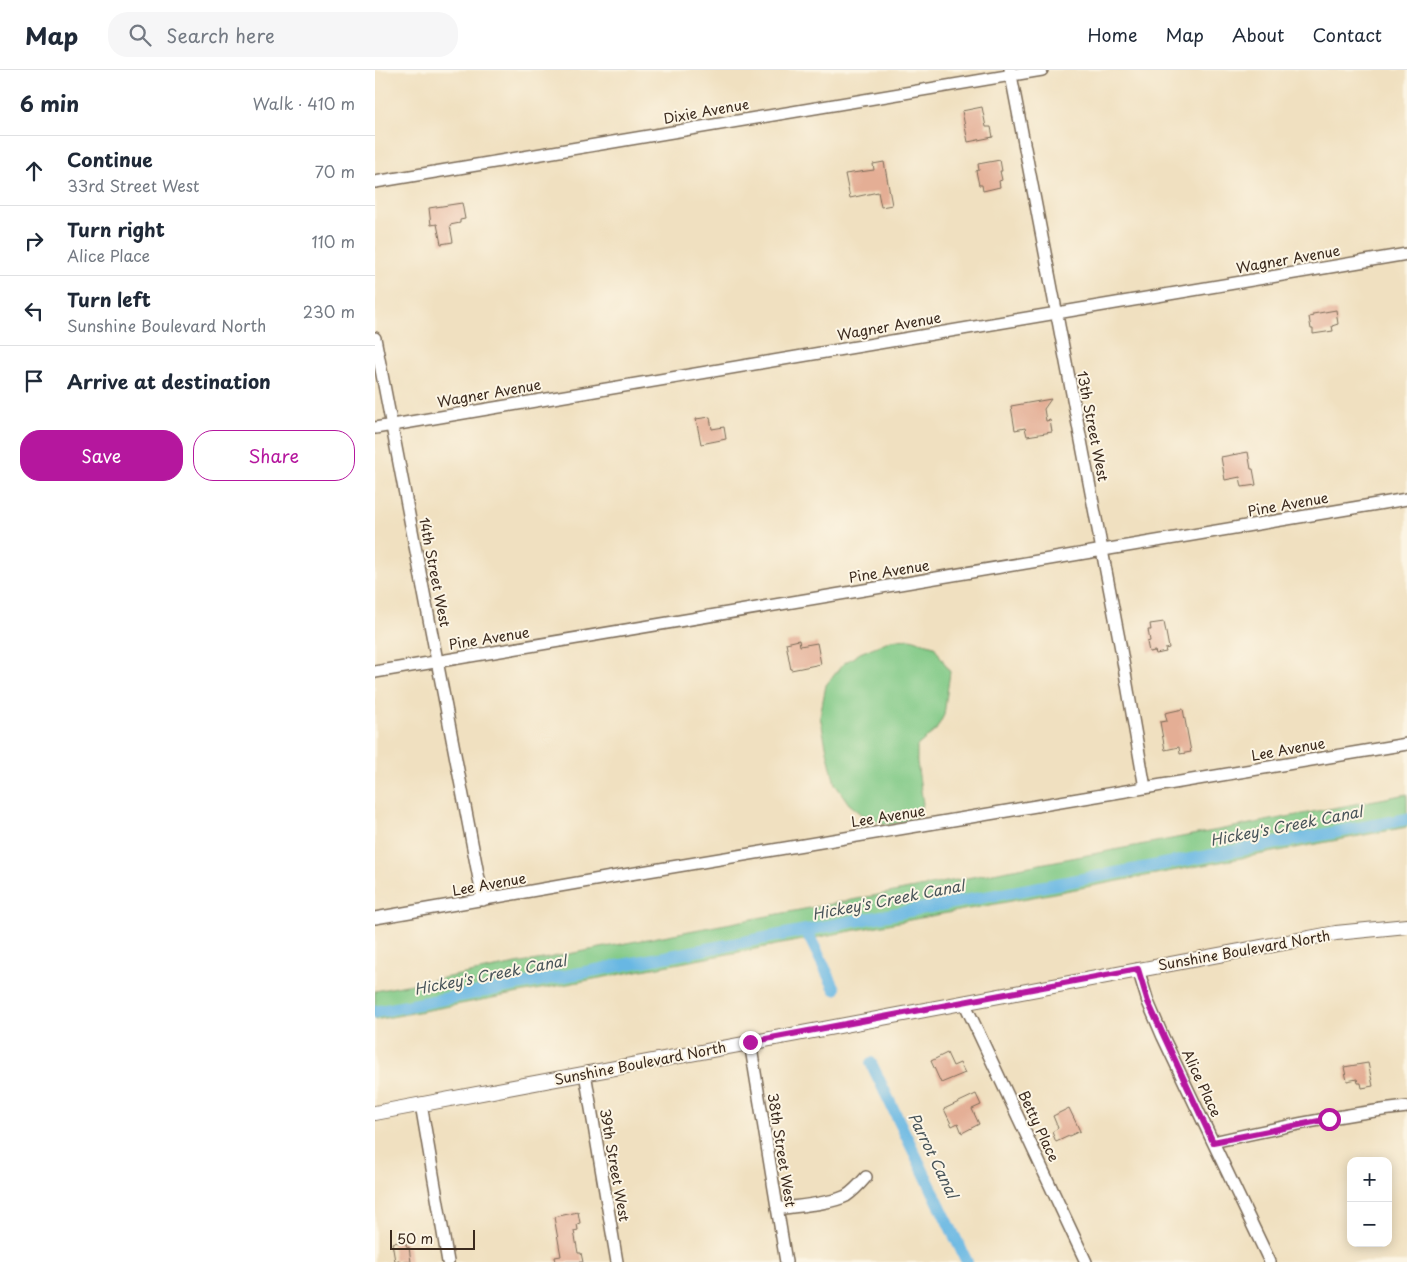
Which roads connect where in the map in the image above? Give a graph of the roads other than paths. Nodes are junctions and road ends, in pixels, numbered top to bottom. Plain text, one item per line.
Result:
1 (1042, 70) edge
2 (1010, 73) edge
3 (375, 182) edge
4 (1407, 254) edge
5 (1057, 313) junction
6 (375, 338) edge
7 (391, 425) junction
8 (375, 428) edge
9 (1407, 499) edge
10 (1102, 550) junction
11 (437, 662) junction
12 (375, 672) edge
13 (1407, 744) edge
14 (1145, 788) junction
15 (483, 900) junction
16 (375, 918) edge
17 (1407, 926) edge
18 (1138, 969) junction
19 (964, 1002) junction
20 (750, 1042) junction
21 (585, 1073) junction
22 (421, 1104) junction
23 (1407, 1107) edge
24 (375, 1113) edge
25 (1213, 1142) junction
26 (866, 1177) dead end
27 (777, 1209) junction
28 (448, 1262) edge
29 (617, 1262) edge
30 (786, 1262) edge
31 (1086, 1262) edge
32 (1270, 1262) edge

1 - 2 street, Dixie Avenue
2 - 3 street, Dixie Avenue
2 - 5 street, 13th Street West
4 - 5 street, Wagner Avenue
5 - 7 street, Wagner Avenue
5 - 10 street, 13th Street West
6 - 7 street, 14th Street West
7 - 8 street, Wagner Avenue
7 - 11 street, 14th Street West
9 - 10 street, Pine Avenue
10 - 11 street, Pine Avenue
10 - 14 street, 13th Street West
11 - 12 street, Pine Avenue
11 - 15 street, 14th Street West
13 - 14 street, Lee Avenue
14 - 15 street, Lee Avenue
15 - 16 street, Lee Avenue
17 - 18 street, Sunshine Boulevard North
18 - 19 street, Sunshine Boulevard North
18 - 25 street, Alice Place
19 - 20 street, Sunshine Boulevard North
19 - 31 street, Betty Place
20 - 21 street, Sunshine Boulevard North
20 - 27 street, 38th Street West
21 - 22 street, Sunshine Boulevard North
21 - 29 street, 39th Street West
22 - 24 street, Sunshine Boulevard North
22 - 28 street
23 - 25 street
25 - 32 street, Alice Place
26 - 27 street
27 - 30 street, 38th Street West

